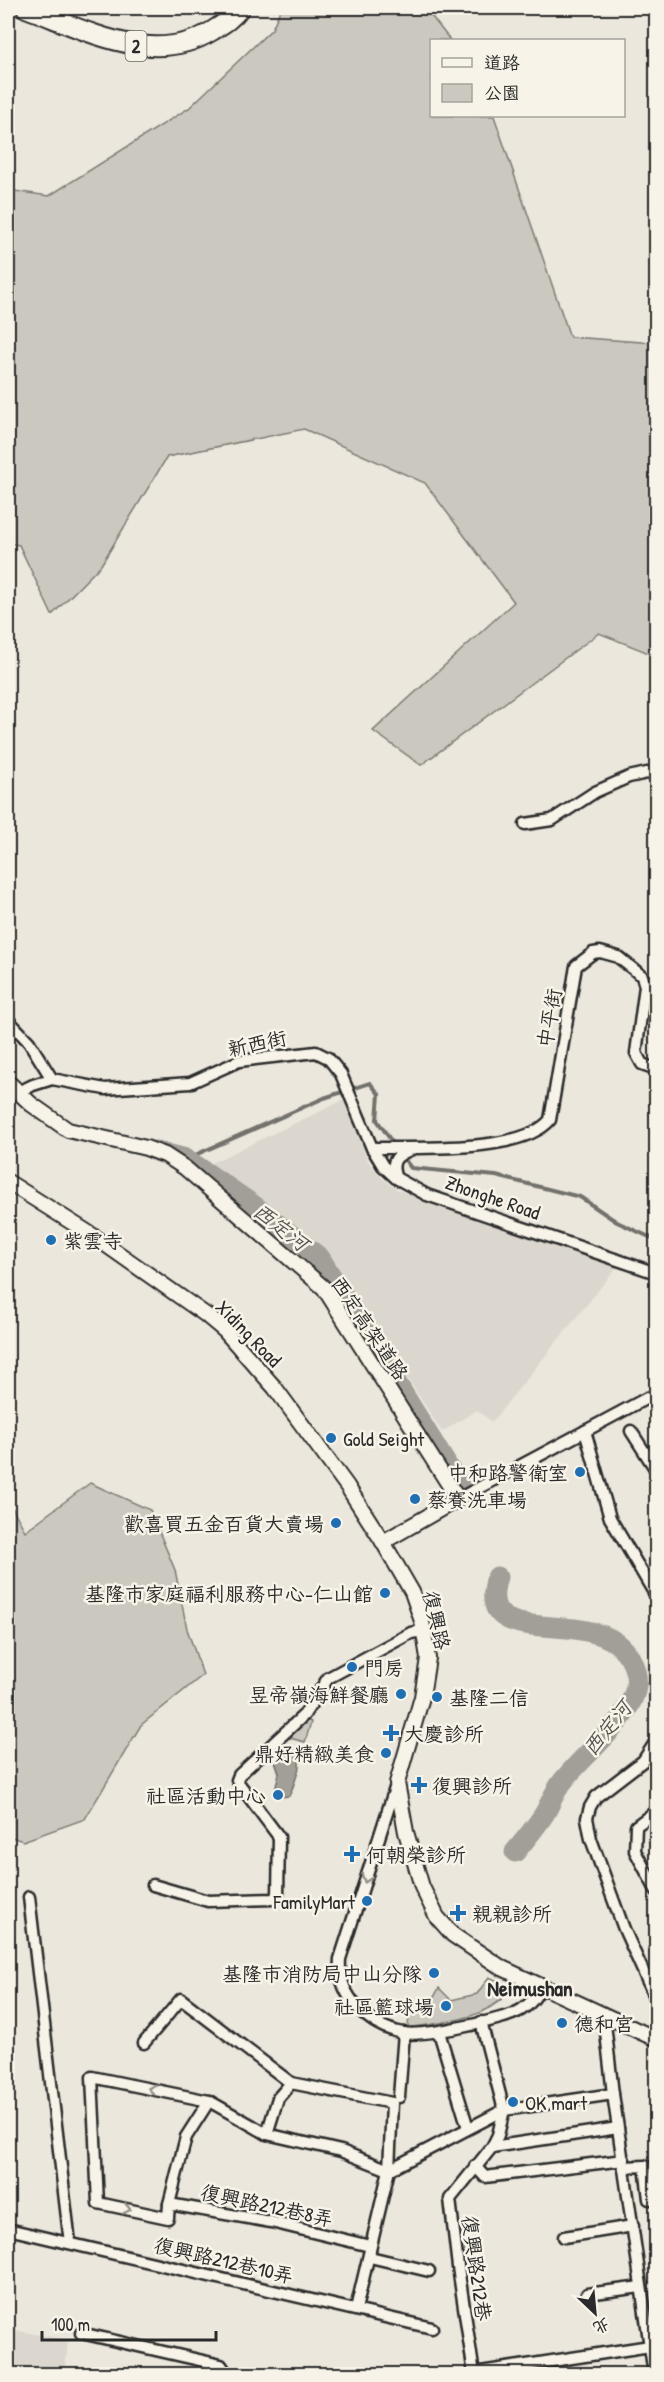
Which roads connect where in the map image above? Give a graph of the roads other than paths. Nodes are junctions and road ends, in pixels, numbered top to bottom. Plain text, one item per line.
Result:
1 (26, 8) edge
2 (240, 8) edge
3 (657, 774) edge
4 (525, 824) dead end
5 (8, 1020) edge
6 (657, 1069) edge
7 (52, 1079) junction
8 (8, 1082) edge
9 (17, 1092) edge
10 (356, 1109) joint
11 (372, 1148) junction
12 (403, 1152) junction
13 (396, 1178) junction
14 (8, 1182) edge
15 (657, 1273) edge
16 (657, 1395) edge
17 (585, 1431) junction
18 (631, 1431) dead end
19 (657, 1470) edge
20 (458, 1499) junction
21 (383, 1542) junction
22 (657, 1596) edge
23 (423, 1631) junction
24 (657, 1741) edge
25 (397, 1783) junction
26 (657, 1811) edge
27 (153, 1885) dead end
28 (657, 1890) edge
29 (28, 1897) dead end
30 (542, 1986) junction
31 (657, 2001) edge
32 (604, 2015) junction
33 (481, 2022) junction
34 (439, 2032) junction
35 (404, 2033) junction
36 (655, 2037) edge
37 (144, 2043) dead end
38 (291, 2083) junction
39 (613, 2094) junction
40 (399, 2097) dead end
41 (209, 2101) junction
42 (504, 2110) junction
43 (468, 2128) junction
44 (618, 2128) junction
45 (267, 2134) junction
46 (492, 2147) junction
47 (624, 2164) junction
48 (475, 2166) junction
49 (389, 2170) junction
50 (657, 2199) edge
51 (170, 2204) junction
52 (633, 2226) junction
53 (8, 2229) edge
54 (564, 2237) dead end
55 (70, 2242) junction
56 (370, 2252) junction
57 (429, 2271) dead end
58 (641, 2287) junction
59 (587, 2294) dead end
60 (356, 2309) junction
61 (432, 2328) dead end
62 (81, 2333) dead end
63 (650, 2346) junction
64 (226, 2374) edge
65 (474, 2374) edge
66 (651, 2374) edge

1 - 2 main road, 2
3 - 4 street
5 - 7 street
6 - 12 street, 中平街
7 - 9 street, 新西街
7 - 10 street, 新西街
8 - 9 street, 西定高架道路
9 - 20 street, 西定高架道路
10 - 11 street, Zhonghe Road
11 - 12 street, 中平街
11 - 13 street, Zhonghe Road
12 - 13 street
13 - 15 street, Zhonghe Road
14 - 21 street, Xiding Road
16 - 17 street
17 - 20 street
17 - 22 street
18 - 19 street
20 - 21 street
21 - 23 street, 復興路
23 - 25 street, 復興路
23 - 27 street
24 - 31 street
25 - 30 street, 復興路
25 -> 35 street
26 - 28 street
29 - 55 street
30 - 32 street, 復興路
30 - 33 street
32 - 36 street, 復興路
32 - 39 street
33 - 34 street
33 - 42 street
34 - 35 street
34 - 43 street
35 - 40 street
37 - 38 street
38 - 45 street
38 - 49 street
39 - 42 street
39 - 44 street
41 - 45 street
41 - 51 street
41 -> 51 street, 復興路212巷8弄
42 - 43 street
42 - 46 street, 復興路212巷
43 - 49 street
44 - 46 street
44 - 47 street
45 - 49 street
46 - 48 street, 復興路212巷
47 - 48 street
47 - 50 street
47 - 52 street
48 - 65 street, 復興路212巷
49 - 56 street
51 - 56 street, 復興路212巷8弄
52 - 54 street
52 - 58 street
53 - 55 street, 復興路212巷10弄
55 - 60 street, 復興路212巷10弄
56 - 57 street, 復興路212巷8弄
56 - 60 street
58 - 59 street
58 - 63 street
60 - 61 street, 復興路212巷10弄
62 - 64 street
63 - 65 street
63 - 66 street

